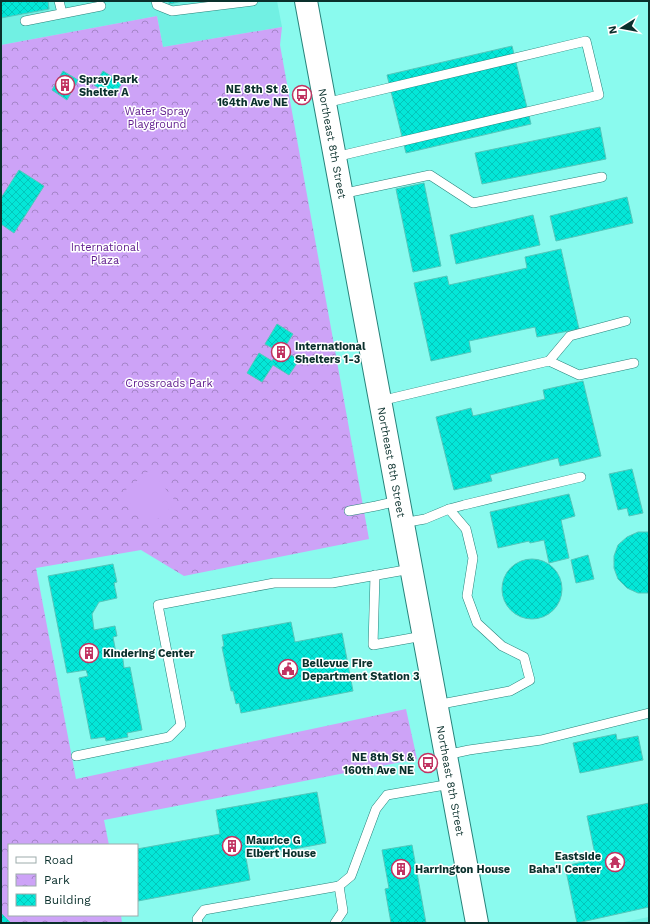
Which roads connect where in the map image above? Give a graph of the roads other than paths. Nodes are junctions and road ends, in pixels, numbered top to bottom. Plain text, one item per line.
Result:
1 (59, 1) edge
2 (156, 1) edge
3 (253, 1) edge
4 (306, 1) edge
5 (101, 6) dead end
6 (62, 14) junction
7 (25, 21) dead end
8 (325, 103) junction
9 (335, 157) junction
10 (602, 177) dead end
11 (341, 194) junction
12 (626, 321) dead end
13 (549, 361) junction
14 (634, 363) dead end
15 (380, 401) junction
16 (581, 477) dead end
17 (398, 501) junction
18 (449, 509) junction
19 (349, 511) dead end
20 (402, 523) junction
21 (411, 569) junction
22 (375, 575) junction
23 (423, 636) junction
24 (436, 705) junction
25 (649, 713) edge
26 (446, 755) junction
27 (76, 756) dead end
28 (451, 784) junction
29 (339, 886) junction
30 (198, 923) edge
31 (335, 923) edge
32 (476, 923) edge

1 - 6 lane
2 - 3 lane
4 - 8 main road, Northeast 8th Street
5 - 6 lane
6 - 7 lane
8 - 9 main road, Northeast 8th Street
8 - 9 lane
9 - 11 main road, Northeast 8th Street
10 - 11 lane
11 - 15 main road, Northeast 8th Street
12 - 13 lane
13 - 14 lane
13 - 15 lane
15 - 17 main road, Northeast 8th Street
16 - 18 lane
17 - 19 lane
17 - 20 main road, Northeast 8th Street
18 - 20 lane
18 - 24 lane
20 - 21 main road, Northeast 8th Street
21 - 22 lane
21 - 23 main road, Northeast 8th Street
22 - 23 lane
22 - 27 lane
23 - 24 main road, Northeast 8th Street
24 - 26 main road, Northeast 8th Street
25 - 26 lane
26 - 28 main road, Northeast 8th Street
28 - 29 lane
28 - 32 main road, Northeast 8th Street
29 - 30 lane
29 - 31 lane

